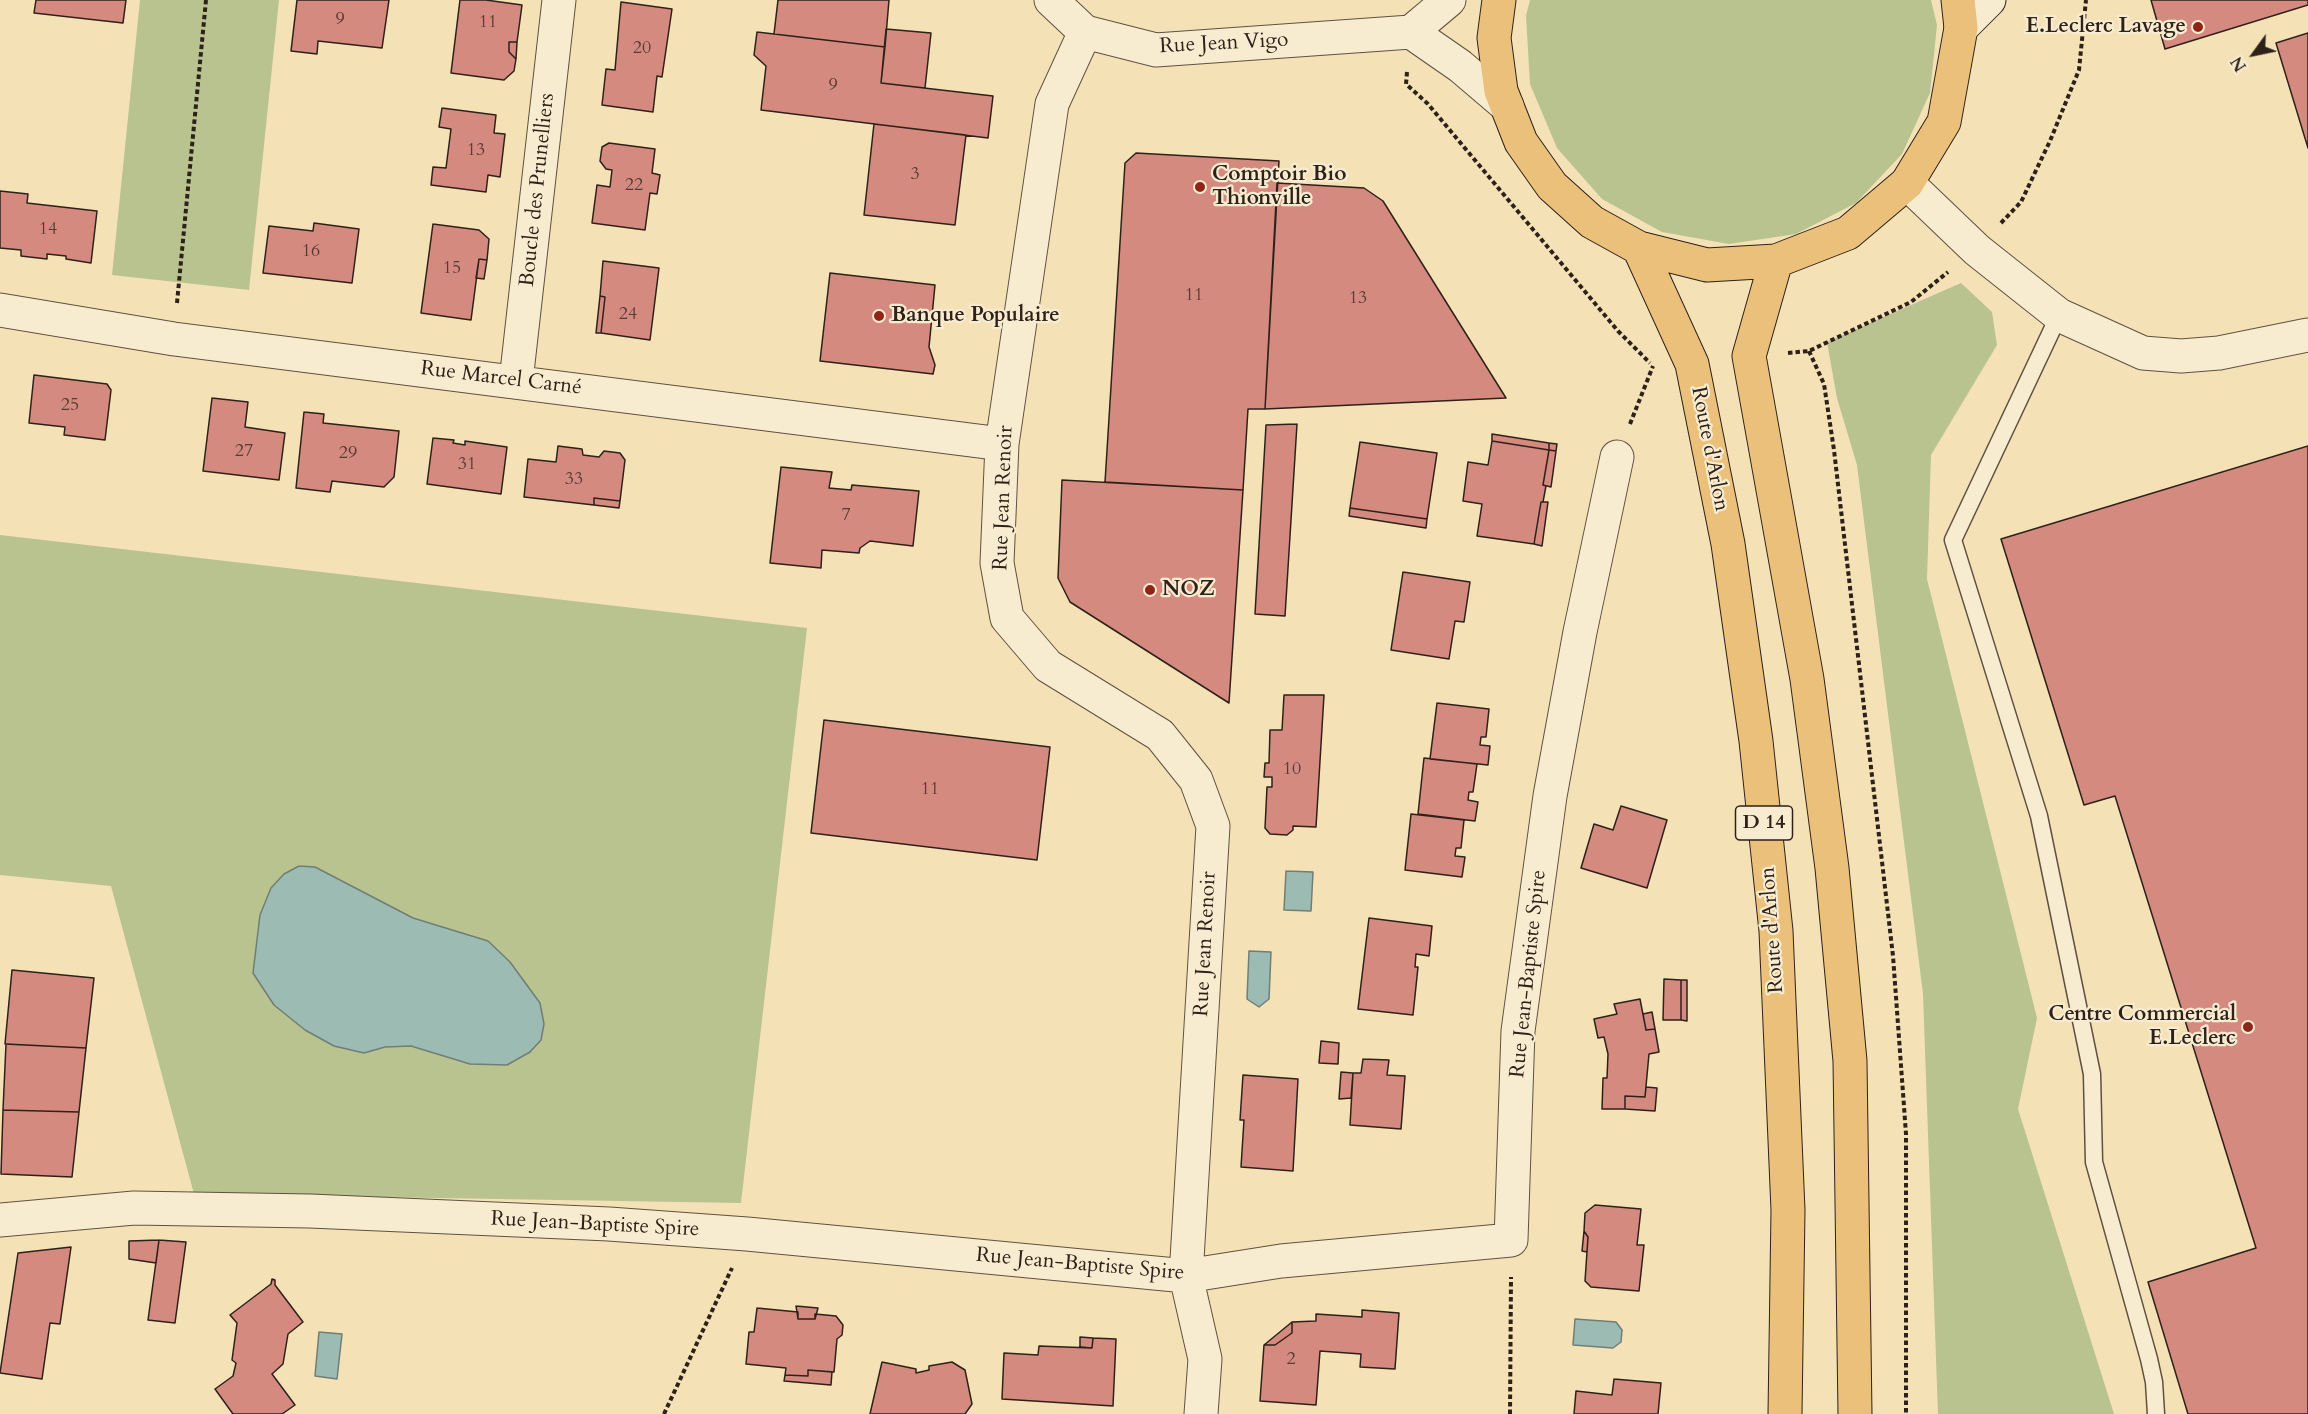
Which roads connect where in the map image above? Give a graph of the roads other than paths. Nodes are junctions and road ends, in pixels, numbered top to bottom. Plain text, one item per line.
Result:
1 (559, 0) edge
2 (1051, 0) edge
3 (1449, 0) edge
4 (1499, 0) edge
5 (1989, 0) edge
6 (1960, 14) edge
7 (1085, 32) junction
8 (1411, 32) junction
9 (1507, 106) junction
10 (1907, 183) junction
11 (1639, 248) junction
12 (1776, 261) junction
13 (0, 310) edge
14 (2059, 315) junction
15 (2308, 335) edge
16 (516, 381) junction
17 (1002, 444) junction
18 (1617, 457) road end
19 (0, 1220) edge
20 (1186, 1276) junction
21 (1201, 1414) edge
22 (1785, 1414) edge
23 (1855, 1414) edge
24 (2156, 1414) edge

1 - 16 street, Boucle des Prunelliers
2 - 7 street, Rue Jean Vigo
3 - 8 street
4 - 9 main road
5 - 6 street
6 - 10 main road
7 - 8 street, Rue Jean Vigo
7 - 17 street, Rue Jean Renoir
8 - 9 street
9 - 11 main road
10 - 12 main road
10 - 14 street
11 - 12 main road
11 - 22 main road, Route d'Arlon / D 14
12 - 23 main road, D 14
13 - 16 street, Rue Marcel Carné
14 - 15 street
14 - 24 lane
16 - 17 street, Rue Marcel Carné
17 - 20 street, Rue Jean Renoir
18 - 20 street, Rue Jean-Baptiste Spire
19 - 20 street, Rue Jean-Baptiste Spire
20 - 21 street, Rue Jean Renoir

